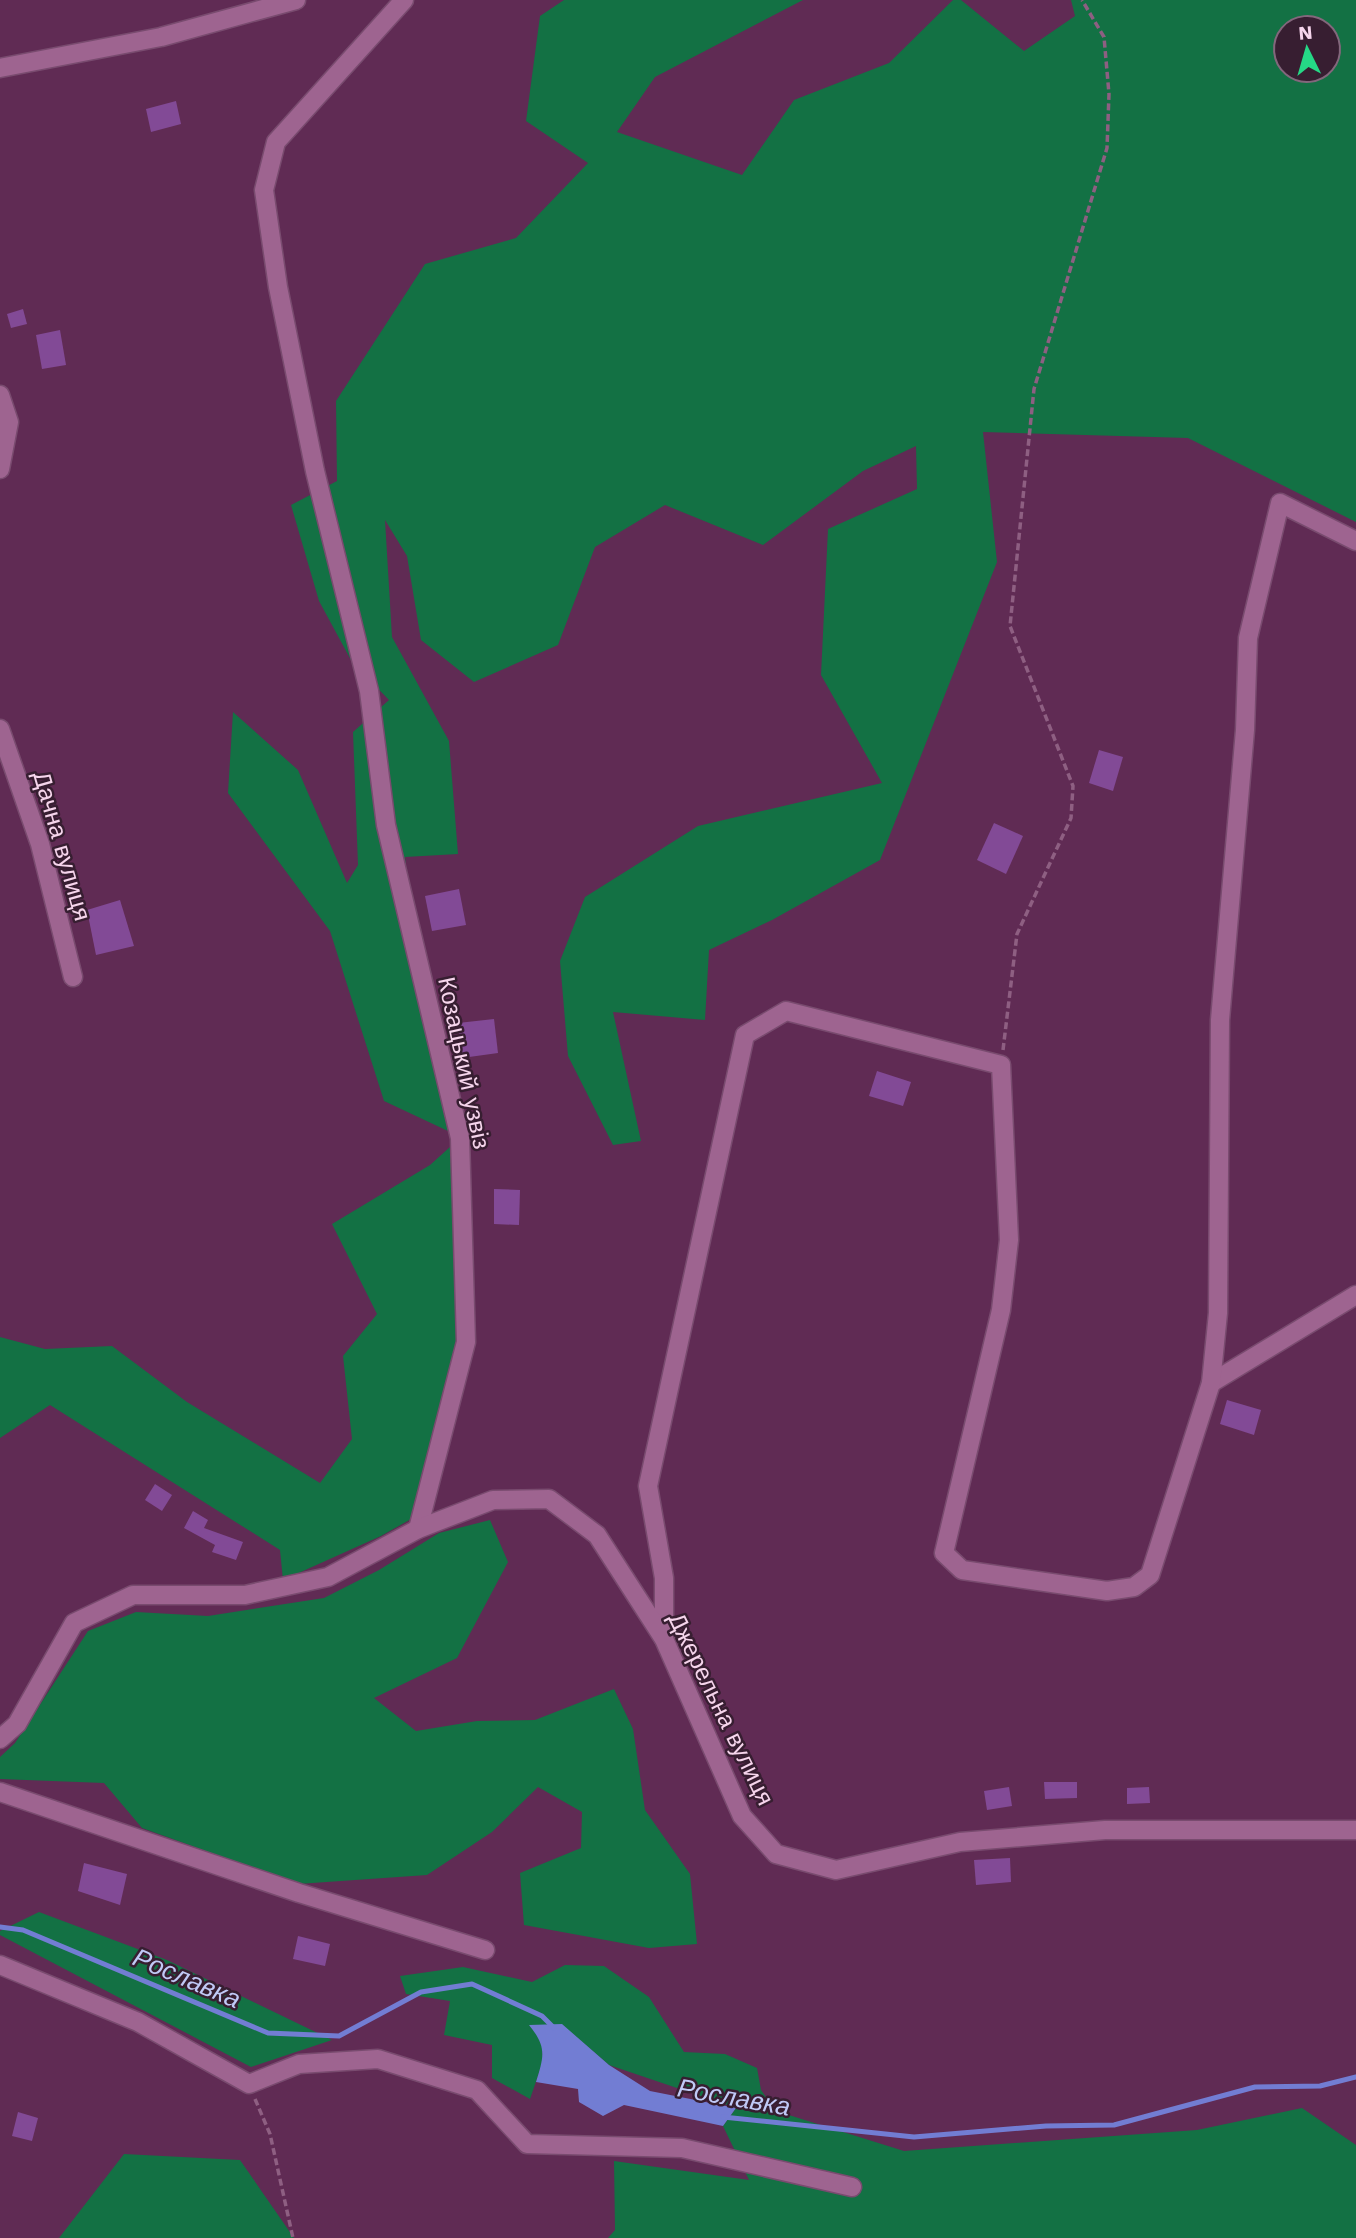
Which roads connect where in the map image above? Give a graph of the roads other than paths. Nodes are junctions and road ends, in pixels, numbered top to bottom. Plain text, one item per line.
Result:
1 (296, 0) edge
2 (404, 0) edge
3 (0, 68) edge
4 (0, 395) edge
5 (0, 469) edge
6 (1356, 541) edge
7 (0, 729) edge
8 (72, 977) dead end
9 (1356, 1295) edge
10 (1211, 1383) junction
11 (418, 1529) junction
12 (664, 1639) junction
13 (0, 1739) edge
14 (0, 1792) edge
15 (1356, 1830) edge
16 (485, 1950) dead end
17 (0, 1965) edge
18 (852, 2187) dead end

1 - 3 street
2 - 11 street, Козацький узвіз
4 - 5 street
6 - 10 street
7 - 8 street, Дачна вулиця
9 - 10 street
10 - 12 street
11 - 12 street, Джерельна вулиця
11 - 13 street, Джерельна вулиця
12 - 15 street, Джерельна вулиця
14 - 16 street
17 - 18 street

